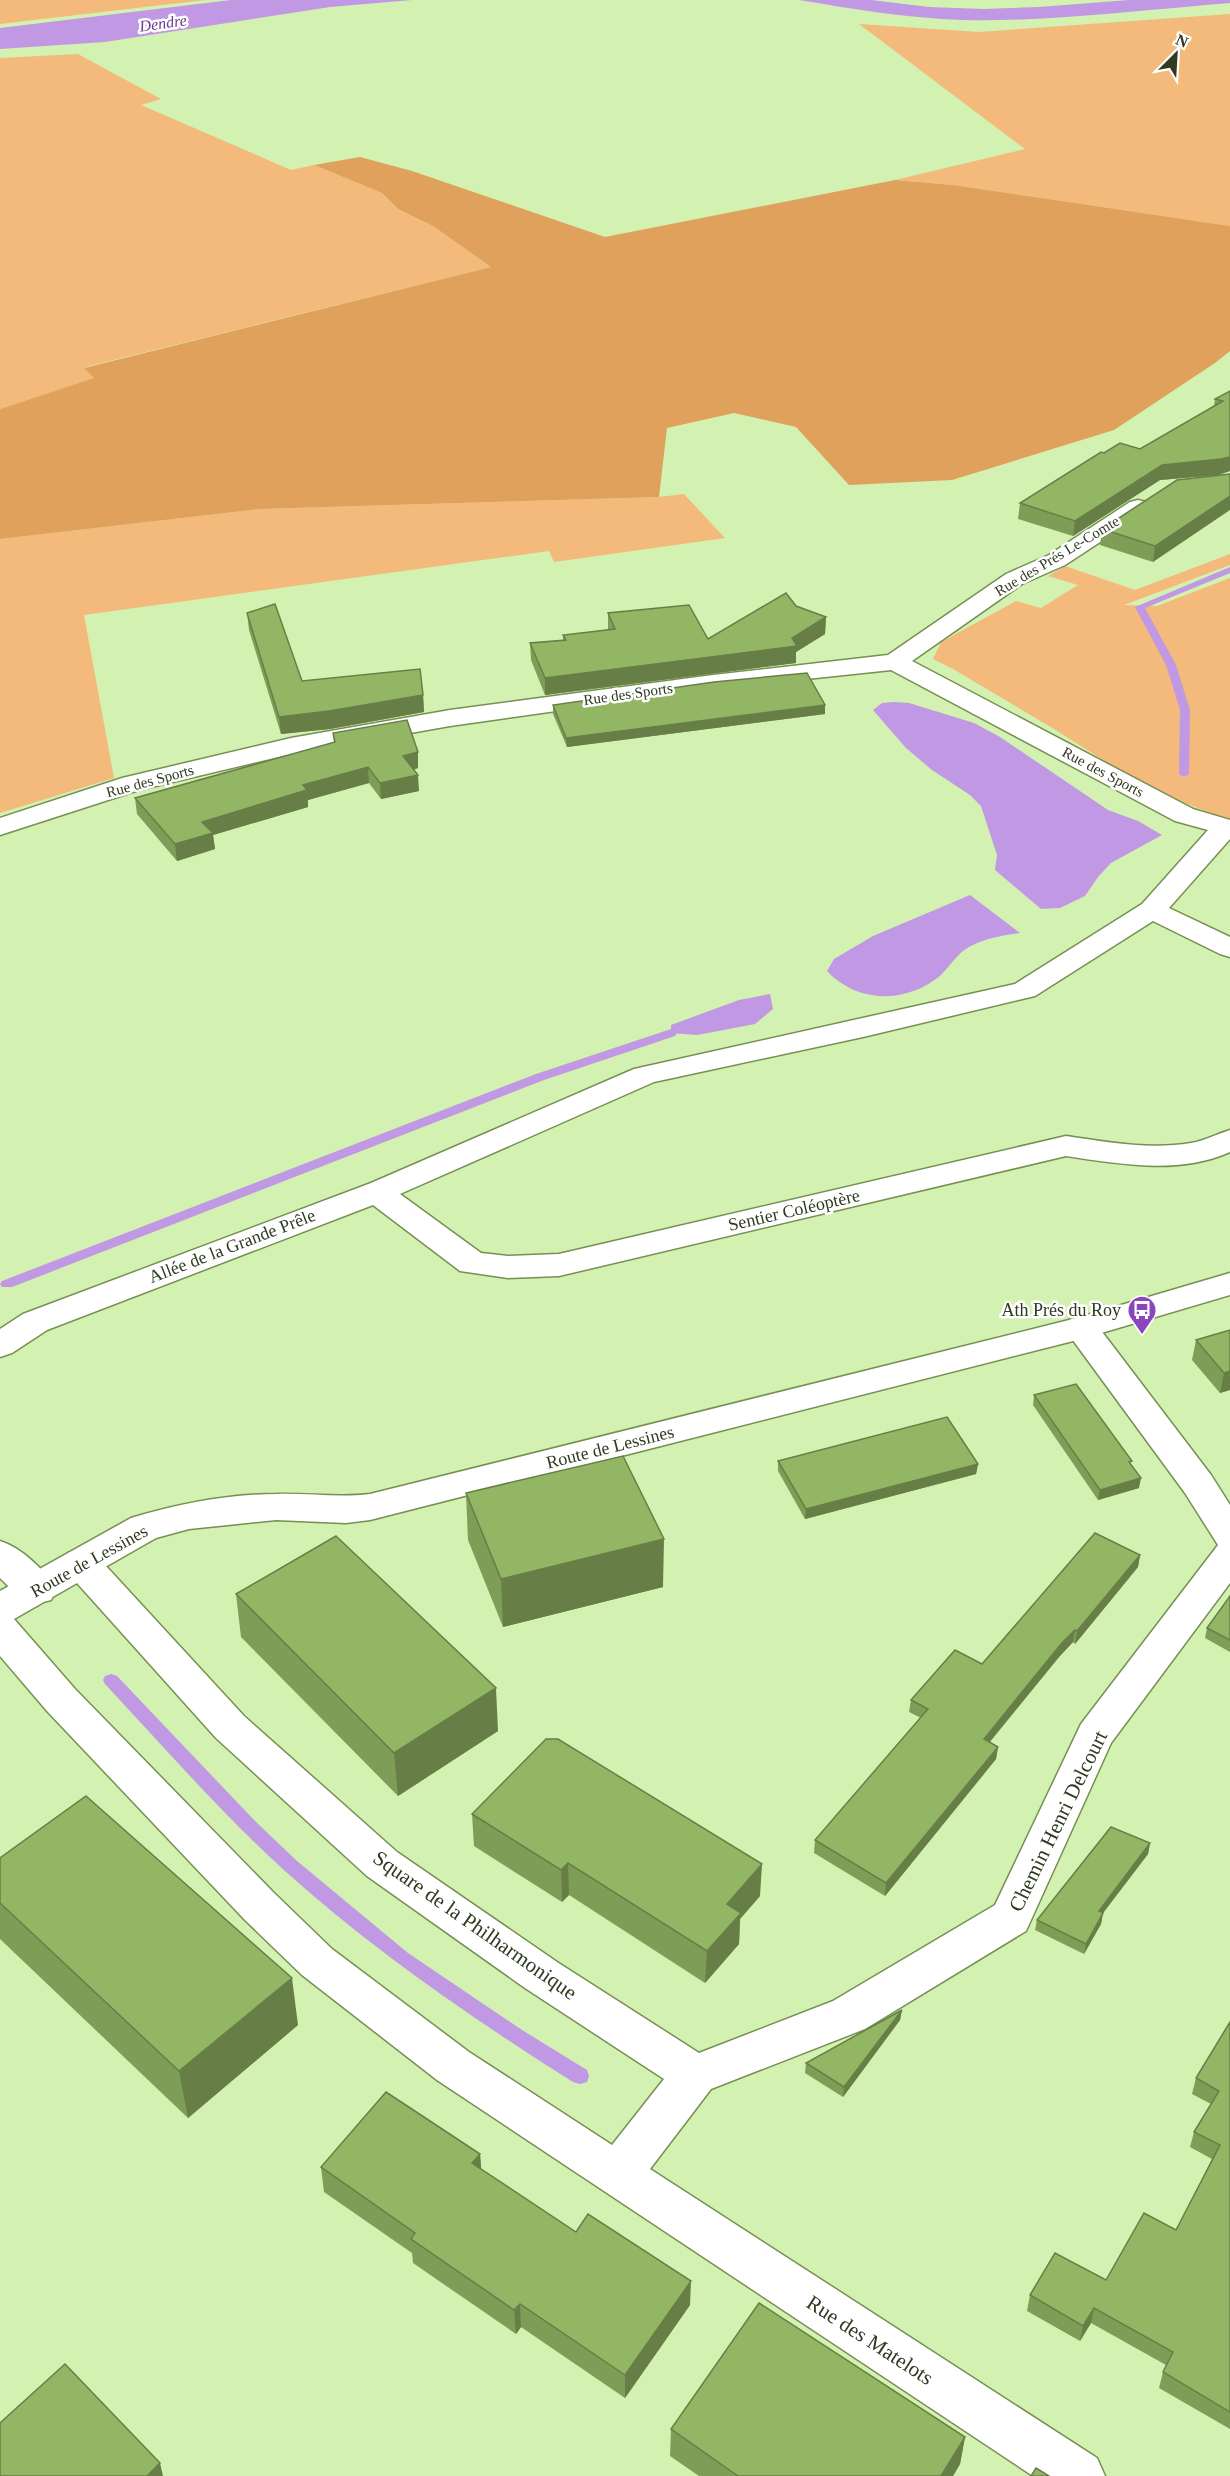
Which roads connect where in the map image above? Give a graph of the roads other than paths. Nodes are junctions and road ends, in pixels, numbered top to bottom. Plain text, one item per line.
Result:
1 (1160, 493) edge
2 (895, 662) junction
3 (0, 827) edge
4 (1228, 827) edge
5 (1152, 910) junction
6 (1230, 948) edge
7 (1230, 1140) edge
8 (382, 1190) junction
9 (1230, 1284) edge
10 (1081, 1328) junction
11 (3, 1337) edge
12 (1230, 1535) edge
13 (0, 1555) edge
14 (1230, 1555) edge
15 (81, 1563) junction
16 (37, 1590) junction
17 (0, 1609) edge
18 (0, 1629) edge
19 (695, 2075) junction
20 (617, 2175) junction
21 (1078, 2476) edge

1 - 2 street, Rue des Prés Le-Comte
2 - 3 street, Rue des Sports
2 - 4 street, Rue des Sports
4 - 5 street, Allée de la Grande Prêle
5 - 6 street
5 - 8 street, Allée de la Grande Prêle
7 - 8 street, Sentier Coléoptère
8 - 11 street, Allée de la Grande Prêle
9 - 10 street, Route de Lessines
10 - 12 street
10 - 15 street, Route de Lessines
13 - 16 street
14 - 19 street, Chemin Henri Delcourt
15 - 16 street, Route de Lessines
15 - 19 street, Square de la Philharmonique
16 - 17 street, Route de Lessines
18 - 20 street
19 - 20 street
20 - 21 street, Rue des Matelots

